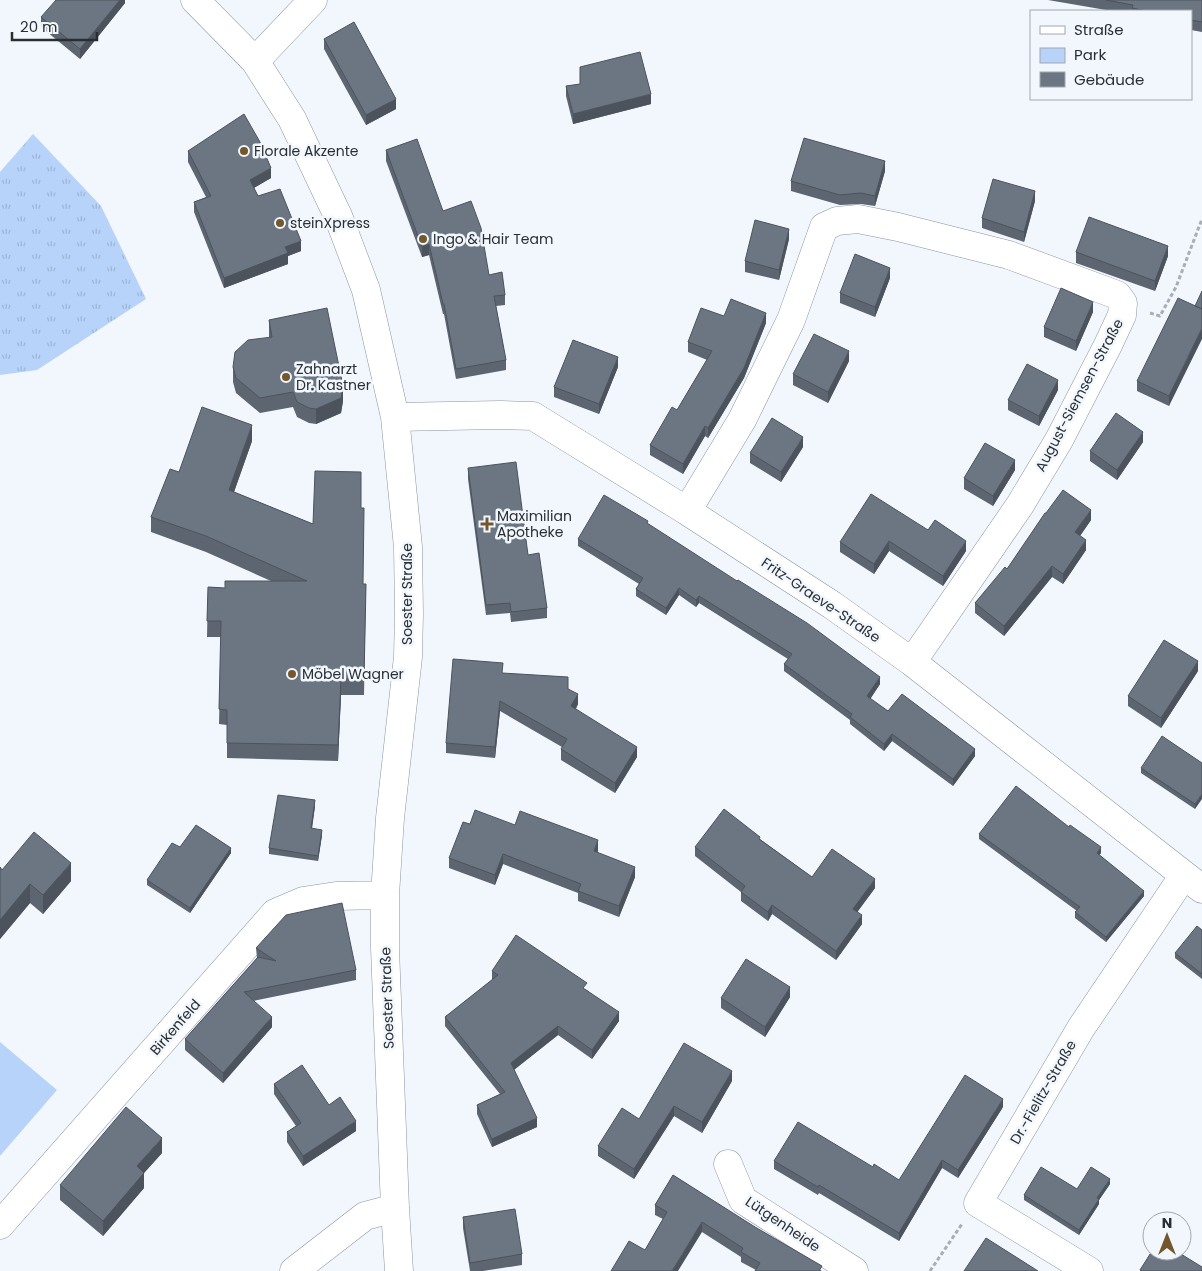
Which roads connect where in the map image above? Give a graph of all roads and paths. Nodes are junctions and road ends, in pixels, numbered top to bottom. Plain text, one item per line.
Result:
1 (195, 0) edge
2 (313, 0) edge
3 (255, 61) junction
4 (1202, 218) edge
5 (1123, 303) junction
6 (395, 417) junction
7 (687, 511) junction
8 (912, 662) junction
9 (1193, 882) edge
10 (385, 895) junction
11 (728, 1164) dead end
12 (978, 1203) junction
13 (395, 1208) junction
14 (0, 1225) edge
15 (294, 1271) edge
16 (399, 1271) edge
17 (854, 1271) edge
18 (930, 1271) edge
19 (1089, 1271) edge

1 - 3 street, Soester Straße
2 - 3 street
3 - 6 street, Soester Straße
4 - 5 path
5 - 7 street, August-Siemsen-Straße
5 - 8 street, August-Siemsen-Straße
6 - 7 street, Fritz-Graeve-Straße
6 - 10 street, Soester Straße
7 - 8 street, Fritz-Graeve-Straße
8 - 9 street, Fritz-Graeve-Straße
9 - 12 street, Dr.-Fielitz-Straße
10 - 13 street, Soester Straße
10 - 14 street, Birkenfeld
11 - 17 street, Lütgenheide
12 - 18 path
12 - 19 street
13 - 15 street
13 - 16 street, Soester Straße

